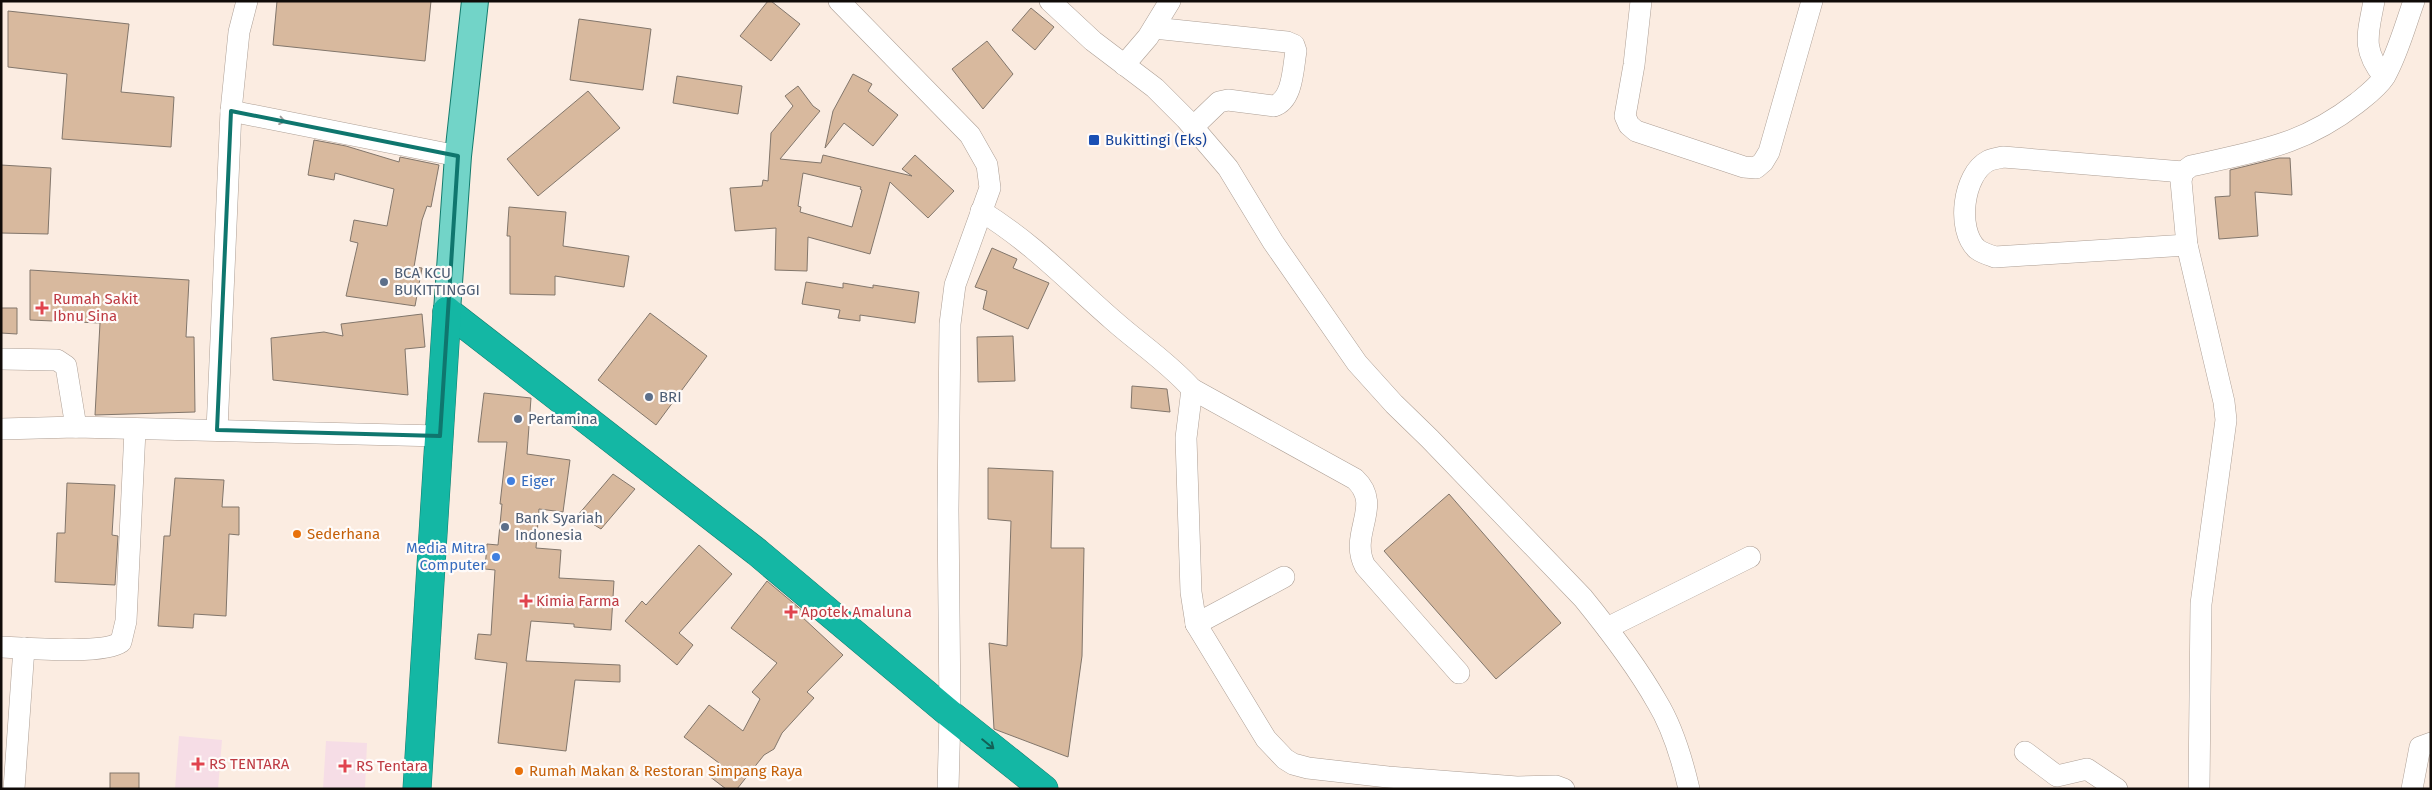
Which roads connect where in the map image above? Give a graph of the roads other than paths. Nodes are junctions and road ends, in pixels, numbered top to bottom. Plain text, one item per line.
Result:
1 (247, 1) edge
2 (475, 1) edge
3 (839, 1) edge
4 (1050, 1) edge
5 (1170, 1) edge
6 (1640, 1) edge
7 (1812, 1) edge
8 (2374, 1) edge
9 (2414, 1) edge
10 (1154, 28) junction
11 (1124, 65) junction
12 (2384, 77) junction
13 (231, 111) junction
14 (1193, 127) junction
15 (458, 156) junction
16 (2183, 172) junction
17 (981, 211) junction
18 (2187, 245) junction
19 (447, 311) junction
20 (1, 360) edge
21 (1192, 389) junction
22 (76, 427) junction
23 (1, 429) edge
24 (135, 430) junction
25 (217, 430) junction
26 (440, 436) junction
27 (1750, 557) dead end
28 (1284, 577) dead end
29 (1196, 624) junction
30 (1607, 628) junction
31 (1, 648) edge
32 (24, 648) junction
33 (1459, 674) dead end
34 (950, 714) junction
35 (2431, 743) edge
36 (2024, 752) dead end
37 (2412, 788) edge
38 (14, 789) edge
39 (417, 789) edge
40 (948, 789) edge
41 (1044, 789) edge
42 (1564, 789) edge
43 (1689, 789) edge
44 (2117, 789) edge
45 (2199, 789) edge

1 - 13 street
2 - 15 main road
3 - 17 street
4 - 11 street
5 - 10 street
6 - 7 street
8 - 12 street
9 - 12 street
10 - 11 street
10 - 14 street
11 - 14 street
12 - 16 street
13 -> 15 street
13 - 25 street
14 - 30 street
15 - 19 main road
16 - 18 street
16 - 18 street
17 - 21 street
17 - 34 street
18 - 45 street
19 - 26 highway
19 - 34 highway
20 - 22 street
21 - 29 street
21 - 33 street
22 - 23 street
22 - 24 street
24 - 25 street
24 - 32 street
25 - 26 street
26 - 39 highway
27 - 30 street
28 - 29 street
29 - 42 street
30 - 43 street
31 - 32 street
32 - 38 street
34 - 40 street
34 -> 41 highway
35 - 37 street
36 - 44 street

